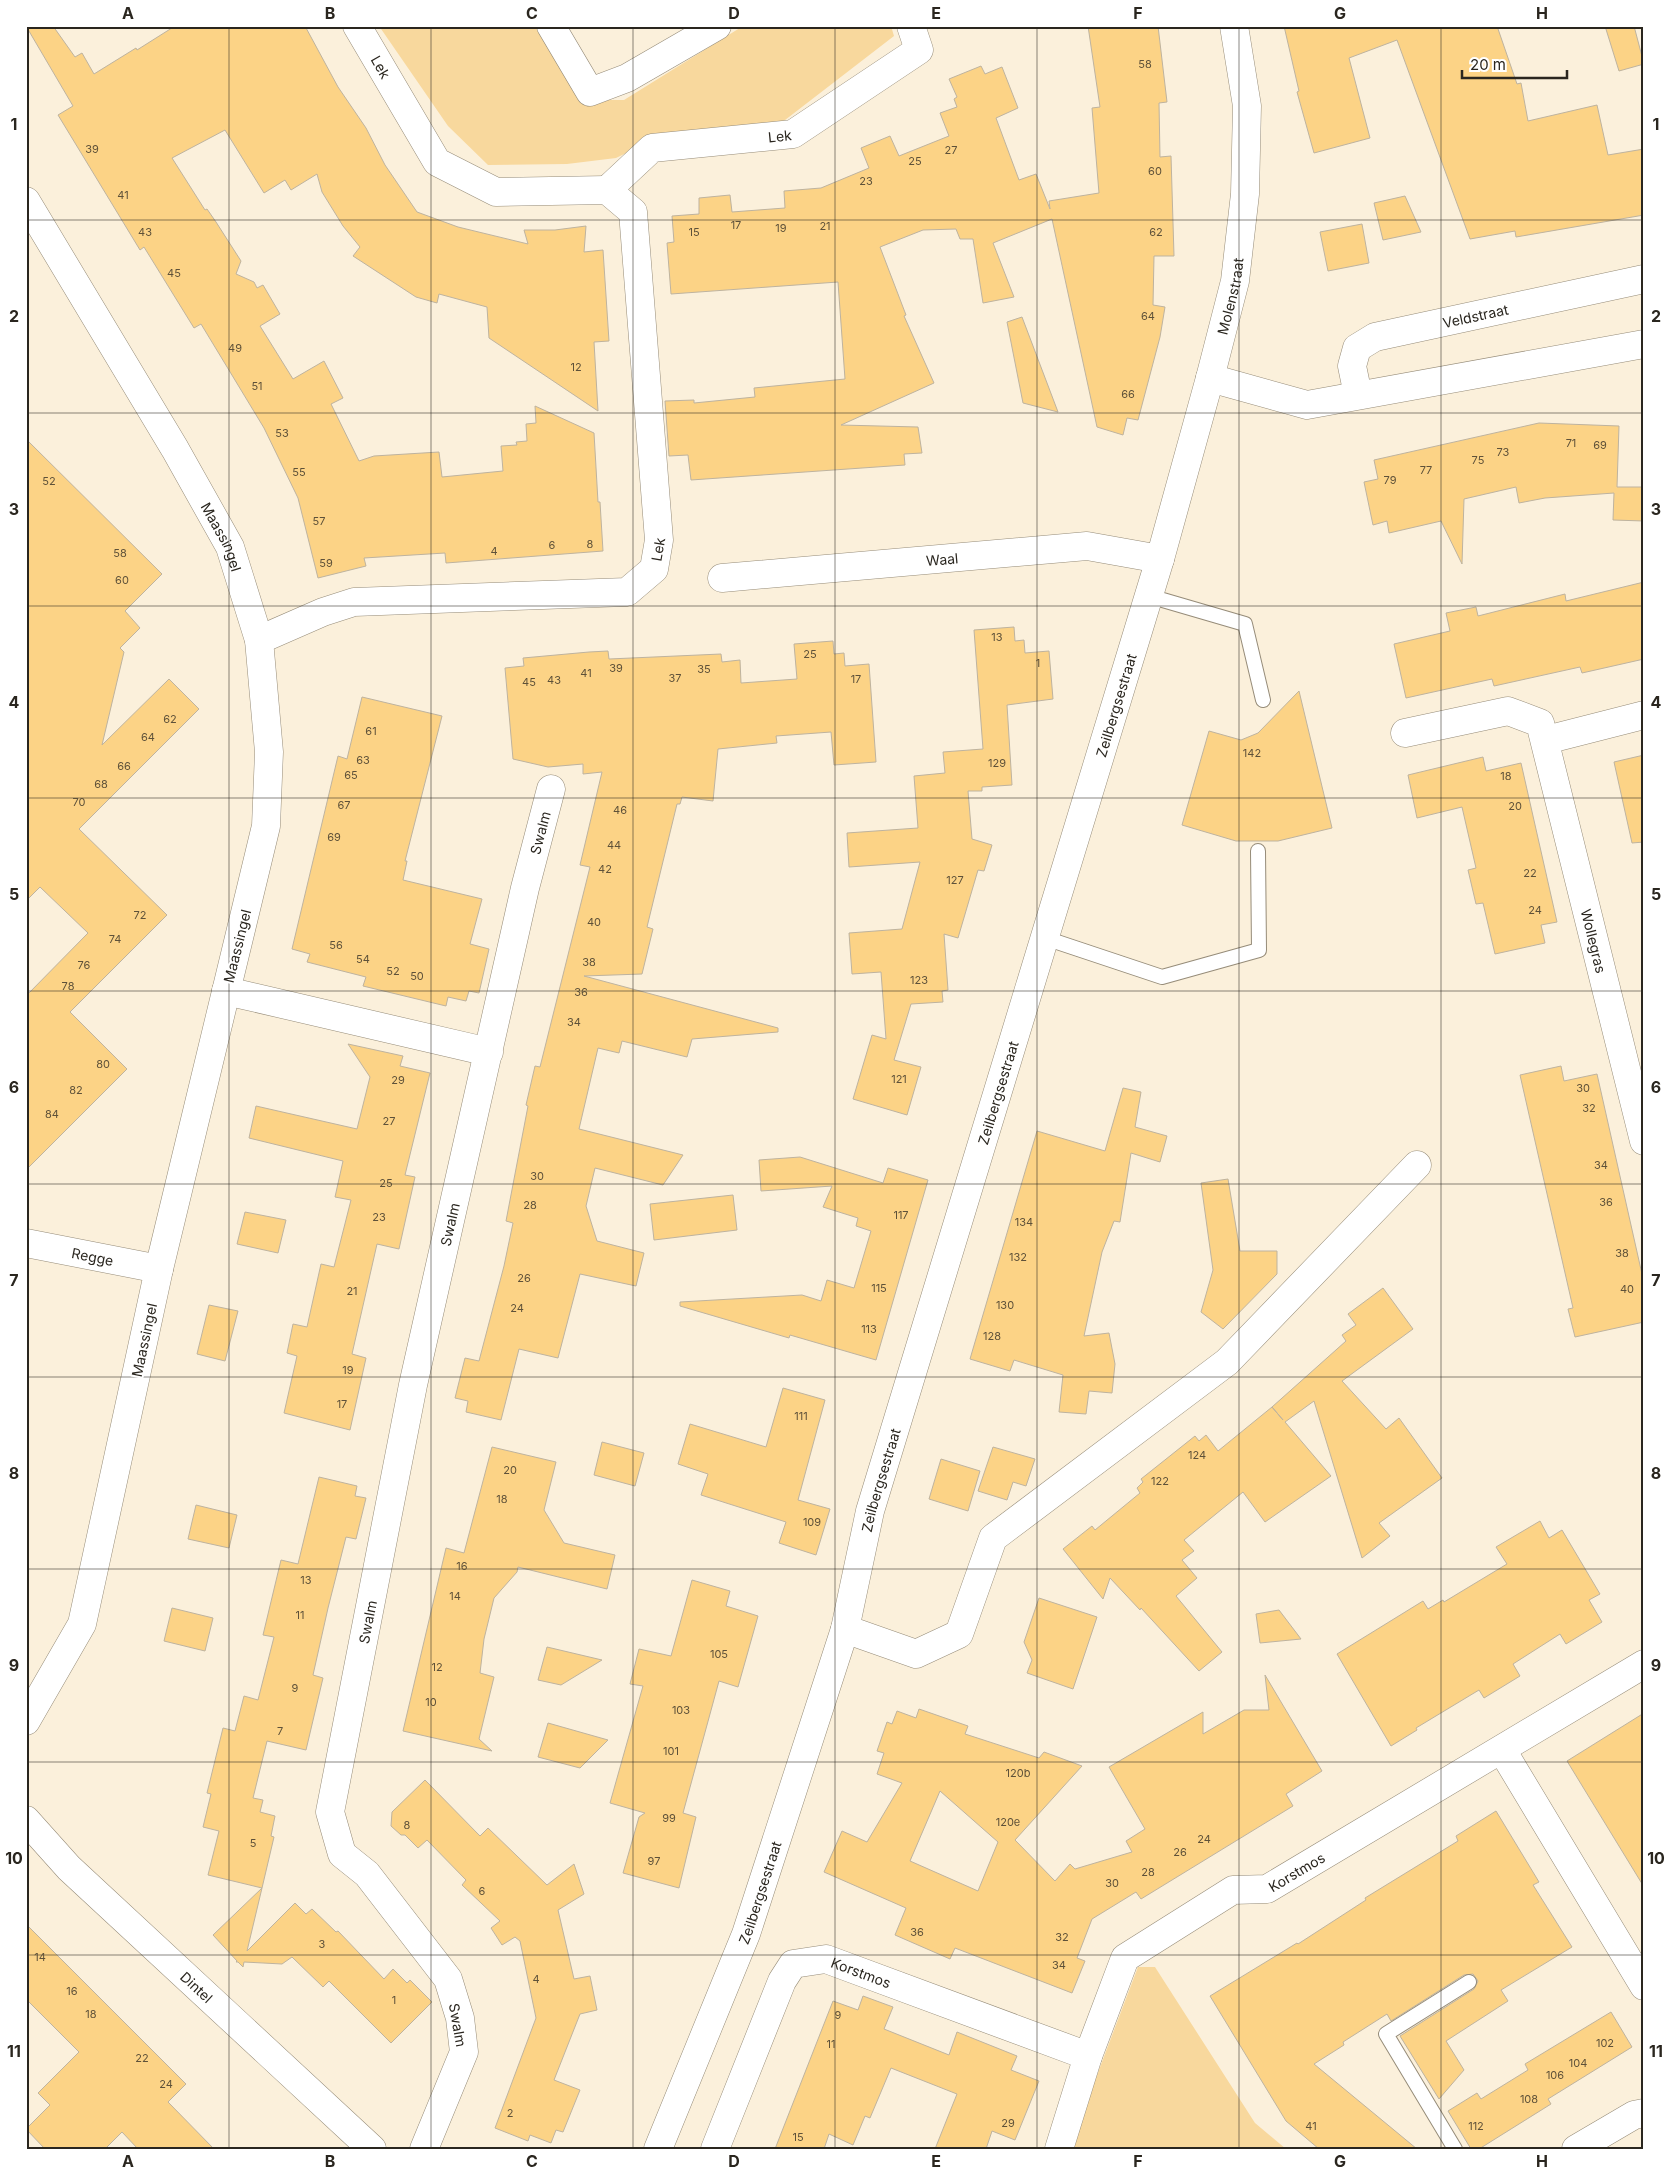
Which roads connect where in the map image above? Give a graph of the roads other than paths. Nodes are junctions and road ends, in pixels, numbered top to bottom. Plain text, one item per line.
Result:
1 (357, 26) edge
2 (551, 26) edge
3 (717, 26) edge
4 (911, 26) edge
5 (1234, 26) edge
6 (607, 190) junction
7 (26, 201) edge
8 (1644, 279) edge
9 (1644, 344) edge
10 (1210, 378) junction
11 (1358, 394) junction
12 (1160, 559) junction
13 (722, 578) dead end
14 (1149, 596) junction
15 (259, 640) junction
16 (1263, 700) dead end
17 (1644, 715) edge
18 (1405, 733) dead end
19 (1546, 740) junction
20 (551, 789) dead end
21 (1258, 851) dead end
22 (1044, 938) junction
23 (226, 991) junction
24 (489, 1052) junction
25 (1644, 1141) edge
26 (1417, 1165) dead end
27 (26, 1243) edge
28 (159, 1269) junction
29 (844, 1629) junction
30 (1644, 1664) edge
31 (26, 1721) edge
32 (1502, 1750) junction
33 (26, 1820) edge
34 (1469, 1982) dead end
35 (1644, 1986) edge
36 (1088, 2056) junction
37 (1644, 2113) edge
38 (372, 2149) edge
39 (424, 2149) edge
40 (658, 2149) edge
41 (715, 2149) edge
42 (1059, 2149) edge
43 (1455, 2149) edge
44 (1576, 2149) edge

1 - 6 street, Lek
2 - 3 street
4 - 6 street, Lek
5 - 10 street, Molenstraat
6 - 15 street, Lek
7 - 15 street, Maassingel
8 - 11 street, Veldstraat
9 - 11 street
10 - 11 street
10 - 12 street, Molenstraat
12 - 13 street, Waal
12 - 14 street, Zeilbergsestraat
14 - 16 lane
14 - 22 street, Zeilbergsestraat
15 - 23 street, Maassingel
17 - 19 street
18 - 19 street, Wollegras
19 - 25 street, Wollegras
20 - 24 street, Swalm
21 - 22 lane
22 - 29 street, Zeilbergsestraat
23 - 24 street
23 - 28 street, Maassingel
24 - 39 street, Swalm
26 - 29 street
27 - 28 street, Regge
28 - 31 street, Maassingel
29 - 40 street, Zeilbergsestraat
30 - 32 street, Korstmos
32 - 35 street
32 - 36 street, Korstmos
33 - 38 street, Dintel
34 - 43 lane
36 - 41 street, Korstmos
36 - 42 street, Korstmos
37 - 44 street

